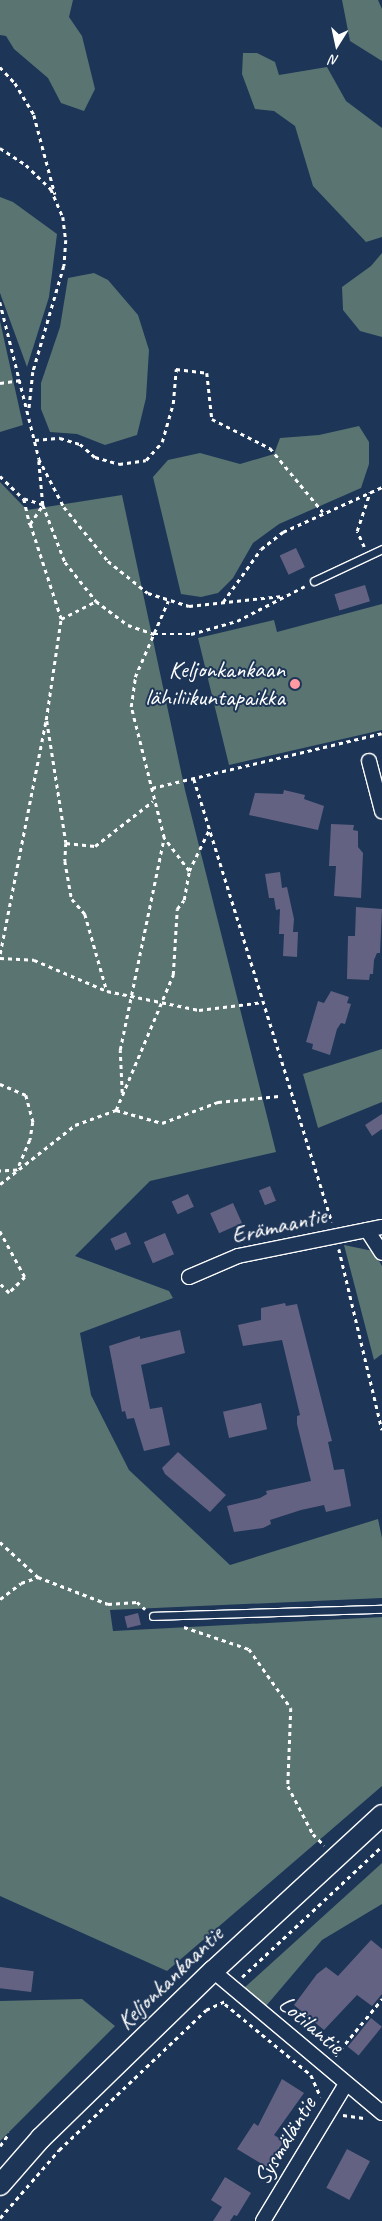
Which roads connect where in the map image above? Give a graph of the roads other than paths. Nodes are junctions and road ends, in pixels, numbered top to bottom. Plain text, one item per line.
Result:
1 (382, 549) edge
2 (314, 581) road end
3 (375, 769) edge
4 (382, 811) edge
5 (382, 1227) edge
6 (367, 1230) junction
7 (382, 1253) edge
8 (189, 1277) dead end
9 (382, 1609) edge
10 (153, 1616) road end
11 (382, 1815) edge
12 (213, 1970) junction
13 (346, 2084) junction
14 (382, 2113) edge
15 (0, 2185) edge
16 (262, 2221) edge

1 - 2 lane
3 - 4 street
5 - 6 street, Erämaantie
6 - 7 street
6 - 8 street, Erämaantie
9 - 10 lane
11 - 12 main road, Keljonkankaantie
12 - 13 street, Lotilantie
12 - 15 main road, Keljonkankaantie
13 - 14 street, Lotilantie
13 - 16 street, Sysmäläntie

